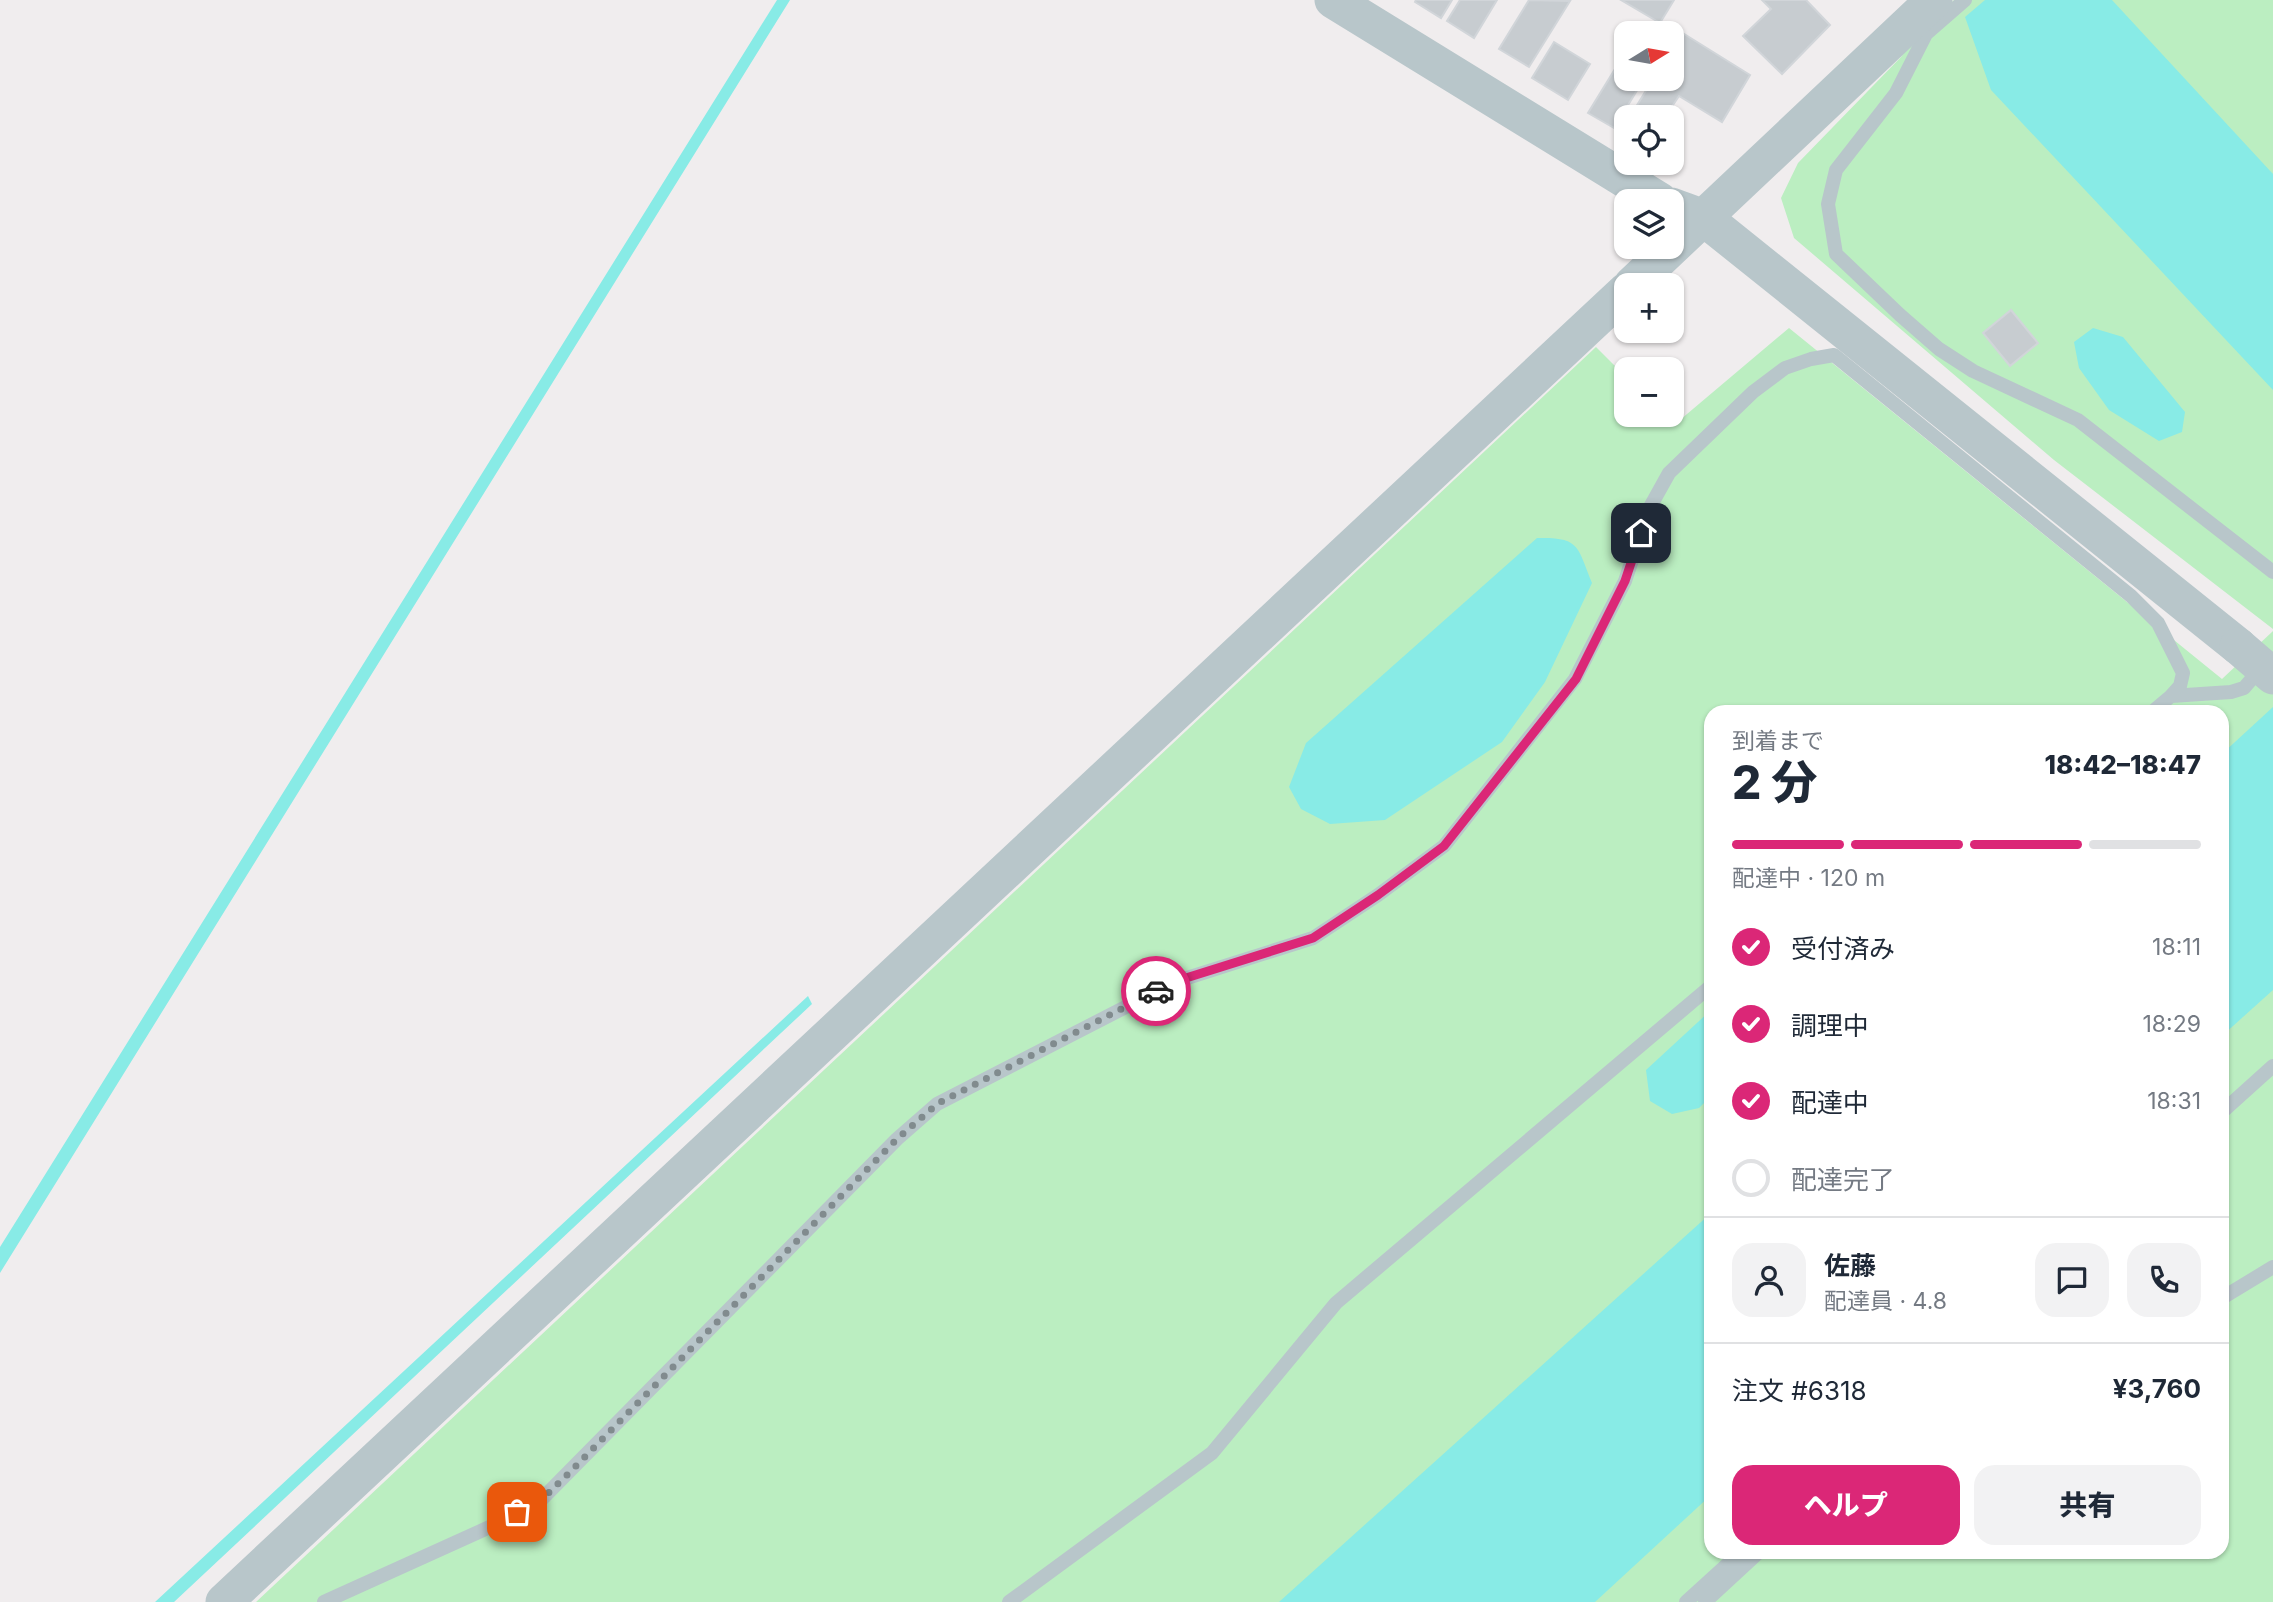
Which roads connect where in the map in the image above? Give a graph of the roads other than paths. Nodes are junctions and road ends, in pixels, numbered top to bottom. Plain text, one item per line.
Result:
1 (1333, 0) edge
2 (1934, 0) edge
3 (1965, 0) edge
4 (1640, 189) edge
5 (1688, 212) edge
6 (1641, 273) edge
7 (1614, 302) edge
8 (2273, 572) edge
9 (2273, 653) edge
10 (2273, 676) edge
11 (2171, 696) junction
12 (2160, 705) edge
13 (1704, 992) edge
14 (2273, 1066) edge
15 (2229, 1106) edge
16 (2273, 1267) edge
17 (2229, 1294) edge
18 (1733, 1559) edge
19 (1751, 1559) edge
20 (224, 1602) edge
21 (324, 1602) edge
22 (1010, 1602) edge
23 (1686, 1602) edge
24 (1704, 1602) edge

1 - 4 street
2 - 5 street
3 - 8 lane
5 - 6 street
5 - 10 street, bridge
7 - 20 street
9 - 11 lane
11 - 12 lane
11 - 21 lane
13 - 22 lane
14 - 15 lane
16 - 17 lane
18 - 23 lane
19 - 24 lane

